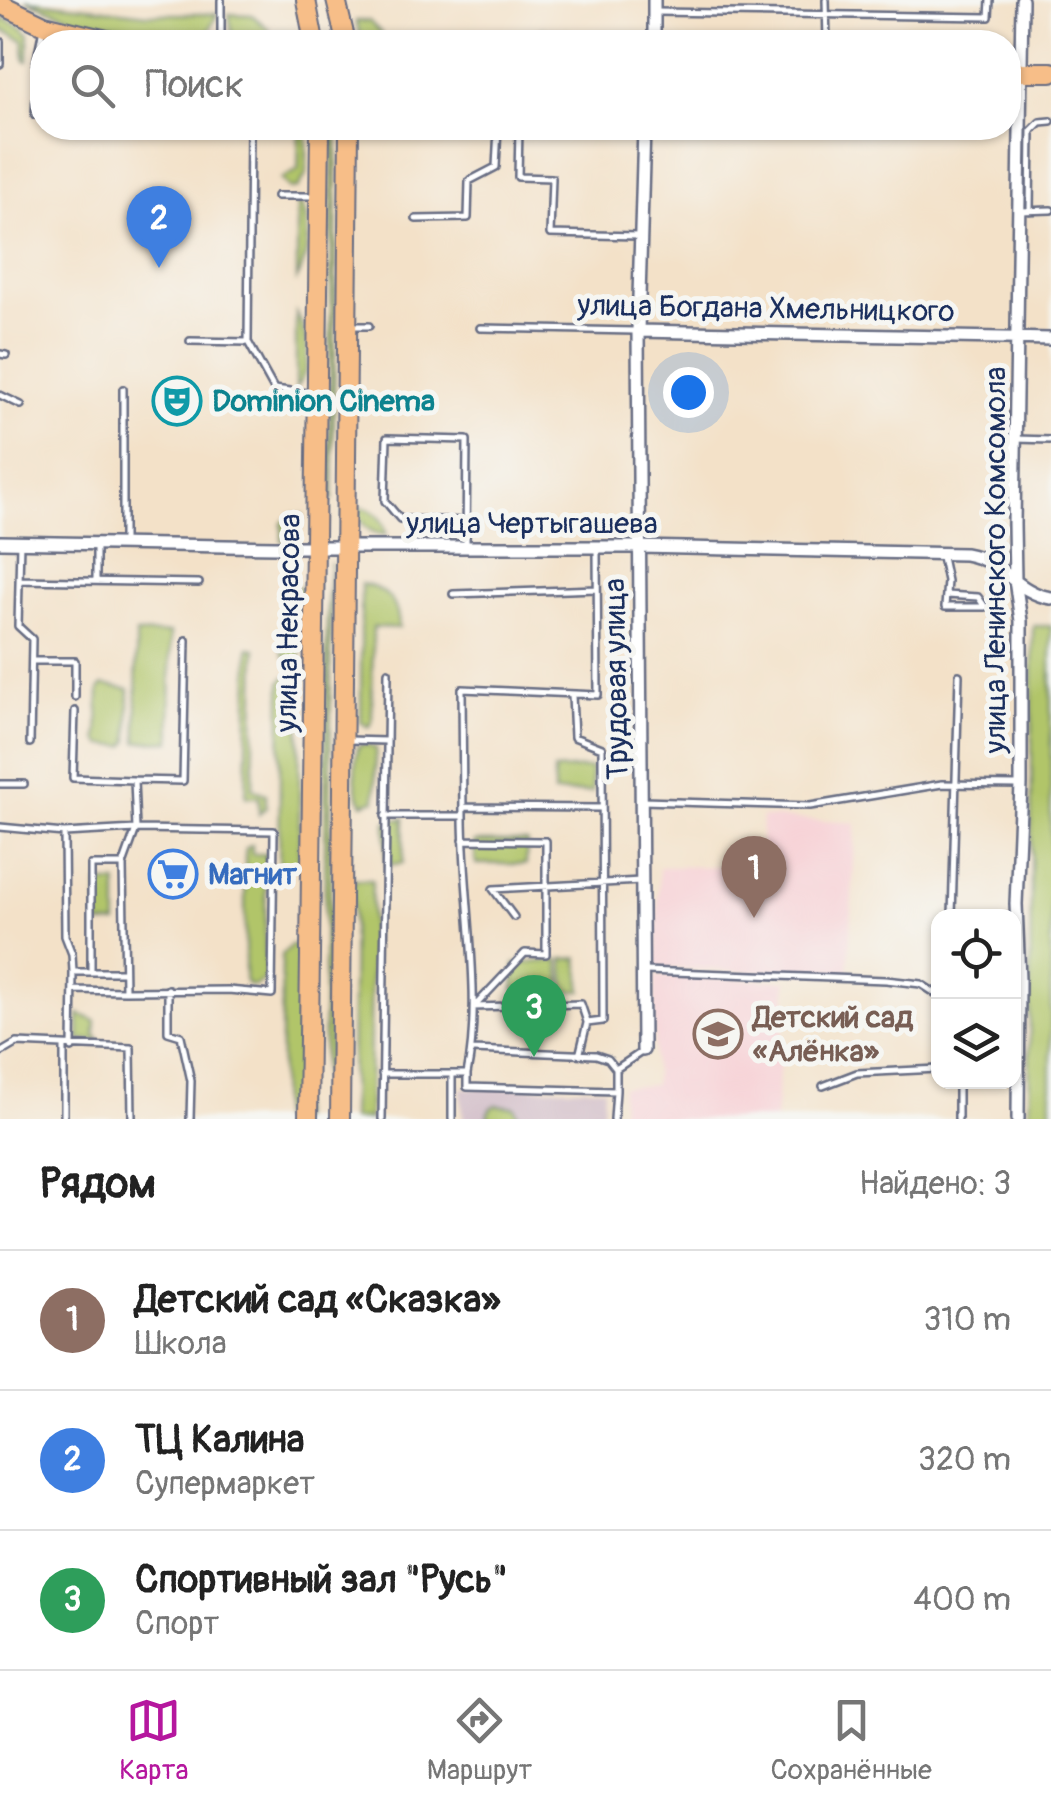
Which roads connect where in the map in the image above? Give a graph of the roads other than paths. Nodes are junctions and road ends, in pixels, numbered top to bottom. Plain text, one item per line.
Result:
1 (222, 0) edge
2 (306, 0) edge
3 (336, 0) edge
4 (686, 0) edge
5 (826, 0) edge
6 (990, 0) edge
7 (1022, 0) edge
8 (0, 4) edge
9 (654, 6) edge
10 (686, 12) junction
11 (826, 14) junction
12 (44, 25) junction
13 (43, 30) edge
14 (65, 30) edge
15 (221, 30) edge
16 (312, 30) edge
17 (343, 30) edge
18 (827, 30) edge
19 (1019, 30) edge
20 (0, 41) edge
21 (0, 64) edge
22 (1021, 72) edge
23 (1051, 72) edge
24 (1051, 121) edge
25 (250, 140) edge
26 (320, 140) edge
27 (349, 140) edge
28 (497, 140) edge
29 (519, 140) edge
30 (644, 140) edge
31 (1020, 140) edge
32 (277, 196) dead end
33 (320, 196) junction
34 (1051, 210) edge
35 (1025, 211) junction
36 (416, 218) dead end
37 (640, 236) junction
38 (347, 326) junction
39 (370, 326) dead end
40 (480, 328) dead end
41 (638, 331) junction
42 (1019, 338) junction
43 (1051, 339) edge
44 (190, 341) dead end
45 (248, 342) junction
46 (123, 389) dead end
47 (318, 394) junction
48 (0, 395) edge
49 (21, 405) dead end
50 (1016, 440) junction
51 (1051, 440) edge
52 (466, 521) junction
53 (0, 542) edge
54 (20, 542) junction
55 (96, 544) junction
56 (122, 544) junction
57 (466, 546) junction
58 (317, 547) junction
59 (346, 547) junction
60 (597, 547) junction
61 (640, 547) junction
62 (942, 554) junction
63 (19, 580) junction
64 (1015, 580) junction
65 (96, 581) junction
66 (199, 583) dead end
67 (597, 589) junction
68 (454, 594) dead end
69 (946, 596) junction
70 (1051, 598) edge
71 (186, 640) dead end
72 (32, 661) junction
73 (388, 672) dead end
74 (959, 675) dead end
75 (572, 695) junction
76 (74, 697) dead end
77 (75, 711) dead end
78 (343, 739) junction
79 (386, 741) junction
80 (30, 743) dead end
81 (134, 780) junction
82 (0, 784) edge
83 (24, 784) dead end
84 (1021, 785) junction
85 (958, 786) junction
86 (643, 801) junction
87 (462, 807) junction
88 (602, 808) junction
89 (384, 816) junction
90 (463, 816) junction
91 (0, 828) edge
92 (136, 829) junction
93 (64, 833) junction
94 (463, 840) junction
95 (123, 865) junction
96 (644, 881) junction
97 (548, 885) junction
98 (604, 885) junction
99 (952, 909) edge
100 (1016, 909) edge
101 (514, 917) dead end
102 (92, 971) junction
103 (644, 971) junction
104 (73, 972) junction
105 (124, 972) junction
106 (168, 989) junction
107 (73, 990) junction
108 (125, 991) junction
109 (931, 991) edge
110 (1016, 999) edge
111 (473, 1007) junction
112 (587, 1023) junction
113 (68, 1047) junction
114 (472, 1050) junction
115 (643, 1050) joint
116 (0, 1052) edge
117 (580, 1052) junction
118 (931, 1068) edge
119 (616, 1069) junction
120 (382, 1074) junction
121 (452, 1074) junction
122 (468, 1074) junction
123 (823, 1086) dead end
124 (958, 1089) edge
125 (616, 1091) junction
126 (1015, 1116) edge
127 (64, 1119) edge
128 (132, 1119) edge
129 (190, 1119) edge
130 (308, 1119) edge
131 (340, 1119) edge
132 (382, 1119) edge
133 (452, 1119) edge
134 (614, 1119) edge
135 (958, 1119) edge

1 - 15 lane
2 - 16 main road
3 - 17 main road
4 - 10 lane
5 - 11 lane
6 - 11 lane
7 - 19 street, улица Ленинского Комсомола
8 - 12 main road
9 - 10 lane
10 - 11 lane
11 - 18 lane
12 - 13 lane
12 - 14 main road
20 - 21 lane
22 - 23 main road
24 - 35 lane
25 - 45 lane
26 - 33 main road, улица Некрасова
27 - 38 main road, улица Некрасова
28 - 36 lane
29 - 37 lane
30 - 37 street, Трудовая улица
31 - 35 street, улица Ленинского Комсомола
32 - 33 lane
33 - 47 main road, улица Некрасова
34 - 35 lane
35 - 42 street, улица Ленинского Комсомола
37 - 41 street, Трудовая улица
38 - 39 lane
38 - 59 main road, улица Некрасова
40 - 41 lane, улица Богдана Хмельницкого
41 - 42 street, улица Богдана Хмельницкого
41 - 61 street, Трудовая улица
42 - 43 street, улица Богдана Хмельницкого
42 - 50 street, улица Ленинского Комсомола
44 - 45 lane
45 - 47 lane
46 - 56 lane
47 - 58 main road, улица Некрасова
48 - 49 lane
50 - 51 lane
50 - 64 street, улица Ленинского Комсомола
52 - 52 lane
52 - 57 lane
53 - 54 street, улица Чертыгашева
54 - 55 street, улица Чертыгашева
54 - 63 lane
55 - 56 street, улица Чертыгашева
55 - 65 lane
56 - 58 street, улица Чертыгашева
57 - 59 street, улица Чертыгашева
57 - 60 street, улица Чертыгашева
58 - 59 street, улица Чертыгашева
58 - 130 main road, улица Некрасова
59 - 78 main road, улица Некрасова
60 - 61 street, улица Чертыгашева
60 - 67 lane
61 - 62 street, улица Чертыгашева
61 - 86 street, Трудовая улица
62 - 64 street, улица Чертыгашева
62 - 69 lane
63 - 65 lane
63 - 72 lane
64 - 70 street, улица Чертыгашева
64 - 84 street, улица Ленинского Комсомола
65 - 66 lane
67 - 68 lane
67 - 75 lane
69 - 69 lane
71 - 81 lane
72 - 76 lane
72 - 80 lane
73 - 79 lane
74 - 85 lane
75 - 87 lane
75 - 88 lane
77 - 81 lane
78 - 79 lane
78 - 131 main road, улица Некрасова
79 - 89 lane
81 - 92 lane
82 - 83 lane
84 - 85 lane
84 - 100 street, улица Ленинского Комсомола
85 - 86 lane
85 - 99 lane
86 - 96 street, Трудовая улица
87 - 88 lane
87 - 90 lane
88 - 98 lane
89 - 90 lane
89 - 120 lane
90 - 94 lane
91 - 93 lane
92 - 93 lane
92 - 95 lane
92 - 106 lane
93 - 104 lane
94 - 97 lane
94 - 111 lane
95 - 102 lane
95 - 105 lane
96 - 98 lane
96 - 103 street, Трудовая улица
97 - 98 lane
97 - 101 lane
97 - 111 lane
98 - 112 lane
102 - 104 lane
102 - 105 lane
103 - 109 lane
103 - 115 street, Трудовая улица
104 - 107 lane
105 - 108 lane
106 - 108 lane
106 - 129 lane
107 - 108 lane
107 - 113 lane
110 - 126 street, улица Ленинского Комсомола
111 - 112 lane
111 - 114 lane
112 - 117 lane
113 - 116 lane
113 - 127 lane
113 - 128 lane
114 - 117 lane
114 - 122 lane
115 - 119 lane
117 - 119 lane
118 - 123 lane
119 - 125 lane
120 - 121 lane
120 - 132 lane
121 - 122 lane
121 - 133 lane
122 - 125 lane
124 - 135 lane
125 - 134 lane

